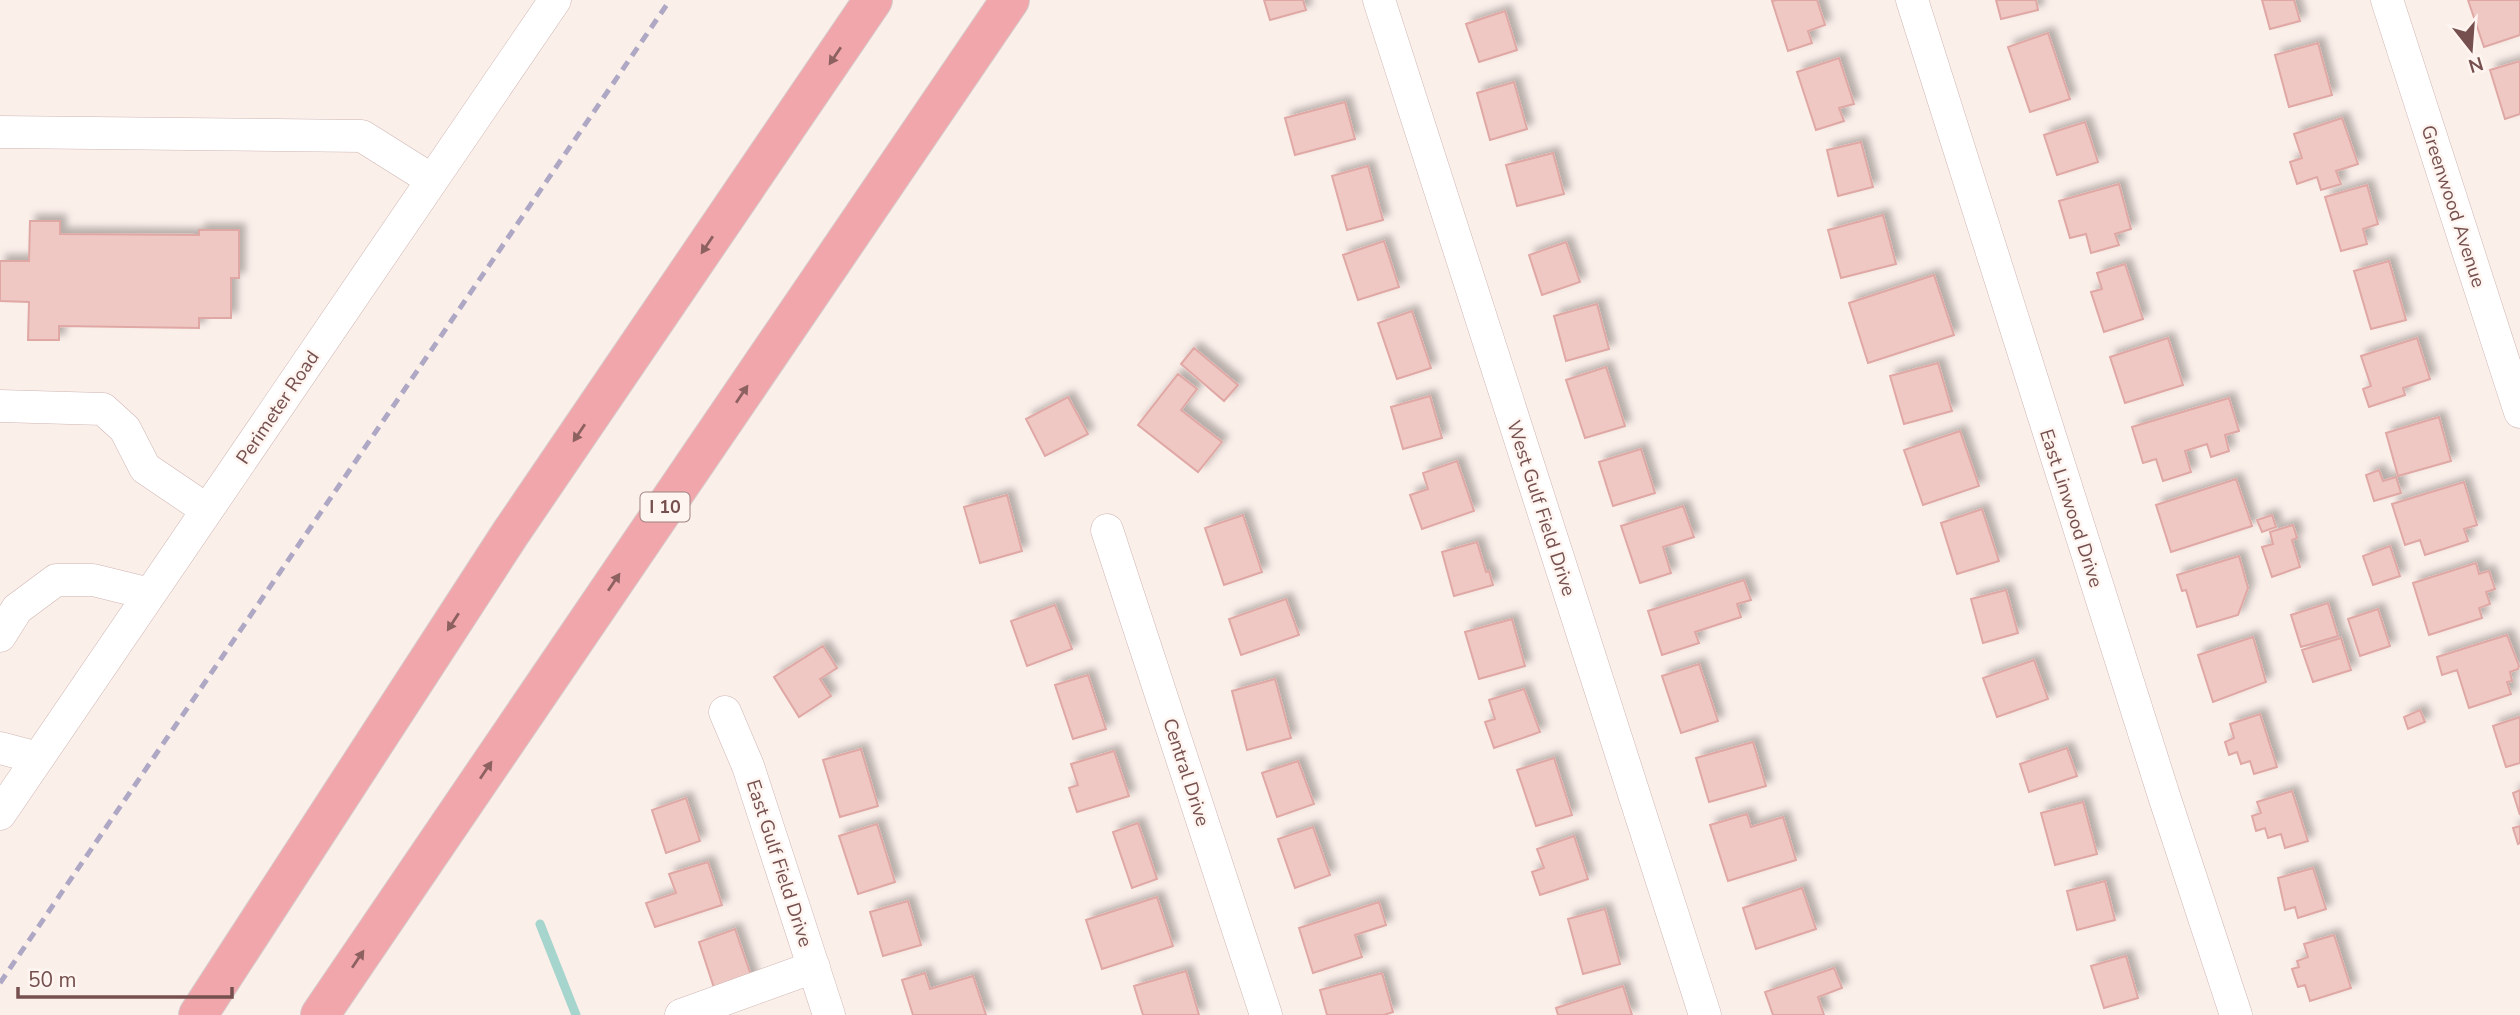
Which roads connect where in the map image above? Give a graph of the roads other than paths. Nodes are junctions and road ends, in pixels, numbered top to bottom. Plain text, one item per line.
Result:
1 (555, 0) edge
2 (873, 0) edge
3 (1010, 0) edge
4 (1379, 0) edge
5 (1912, 0) edge
6 (2387, 0) edge
7 (0, 132) edge
8 (432, 180) junction
9 (0, 406) edge
10 (2520, 412) edge
11 (207, 510) junction
12 (1107, 530) dead end
13 (150, 594) junction
14 (0, 636) edge
15 (725, 712) dead end
16 (0, 748) edge
17 (38, 758) junction
18 (0, 814) edge
19 (814, 967) junction
20 (198, 1015) edge
21 (320, 1015) edge
22 (681, 1015) edge
23 (829, 1015) edge
24 (1266, 1015) edge
25 (1705, 1015) edge
26 (2236, 1015) edge

1 - 8 street, Perimeter Road
2 -> 20 highway
21 -> 3 highway, I 10
4 - 25 street, West Gulf Field Drive
5 - 26 street, East Linwood Drive
6 - 10 street, Greenwood Avenue
7 - 8 street
8 - 11 street, Perimeter Road
9 - 11 street
11 - 13 street, Perimeter Road
12 - 24 street, Central Drive
13 - 14 street
13 - 17 street, Perimeter Road
15 - 19 street, East Gulf Field Drive
16 - 17 street
17 - 18 street, Perimeter Road
19 - 22 street
19 - 23 street, East Gulf Field Drive

